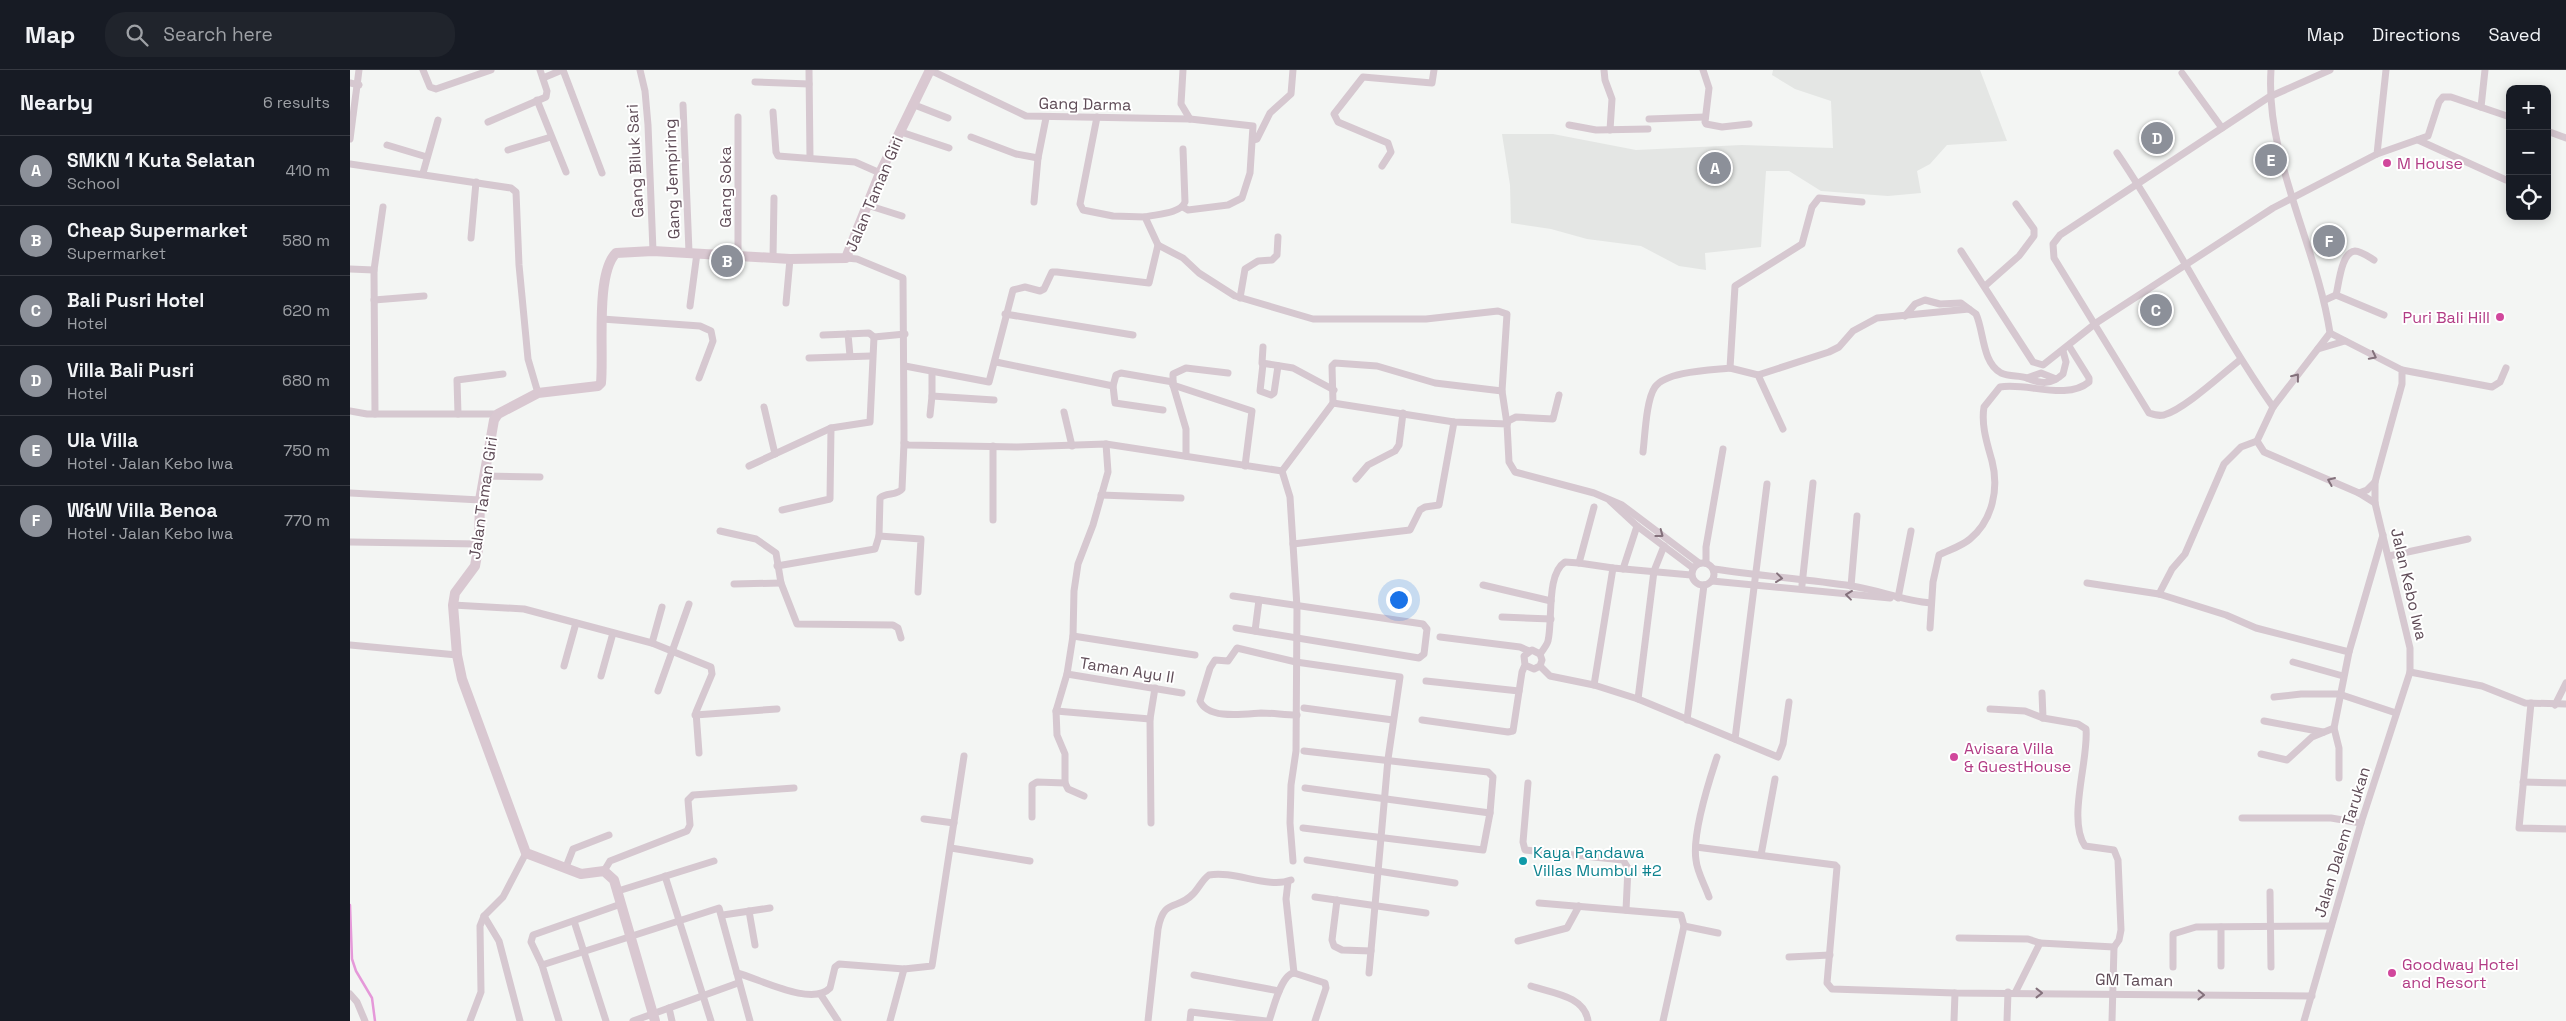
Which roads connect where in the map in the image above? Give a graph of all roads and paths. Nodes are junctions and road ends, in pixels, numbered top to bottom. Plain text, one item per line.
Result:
1 (360, 70) edge
2 (423, 70) edge
3 (491, 70) edge
4 (540, 70) edge
5 (563, 70) edge
6 (640, 70) edge
7 (809, 70) edge
8 (930, 70) edge
9 (1183, 70) edge
10 (1293, 70) edge
11 (1359, 70) edge
12 (1434, 70) edge
13 (1604, 70) edge
14 (1703, 70) edge
15 (2271, 70) edge
16 (2330, 70) edge
17 (2386, 70) edge
18 (2485, 70) edge
19 (2182, 73) dead end
20 (1363, 77) junction
21 (544, 78) junction
22 (754, 82) dead end
23 (350, 83) edge
24 (809, 84) junction
25 (359, 85) junction
26 (2269, 97) junction
27 (537, 100) junction
28 (912, 104) junction
29 (683, 105) dead end
30 (2481, 106) junction
31 (773, 112) dead end
32 (2506, 115) edge
33 (738, 117) dead end
34 (948, 118) dead end
35 (1046, 118) junction
36 (1097, 118) junction
37 (1705, 118) junction
38 (1648, 119) dead end
39 (438, 120) dead end
40 (1190, 120) junction
41 (488, 122) dead end
42 (1569, 124) dead end
43 (1749, 124) dead end
44 (2222, 128) junction
45 (1648, 129) dead end
46 (1610, 130) junction
47 (900, 132) junction
48 (2551, 132) edge
49 (551, 137) junction
50 (971, 137) dead end
51 (2566, 138) edge
52 (350, 139) edge
53 (1253, 140) junction
54 (2418, 140) junction
55 (388, 145) dead end
56 (949, 148) dead end
57 (1184, 149) dead end
58 (508, 150) dead end
59 (2117, 153) dead end
60 (2377, 154) junction
61 (427, 157) junction
62 (810, 158) junction
63 (1038, 158) junction
64 (350, 164) edge
65 (1382, 166) dead end
66 (566, 172) dead end
67 (423, 173) junction
68 (602, 173) dead end
69 (880, 173) junction
70 (2506, 180) dead end
71 (476, 182) junction
72 (2138, 184) junction
73 (2290, 197) junction
74 (774, 198) dead end
75 (1034, 202) dead end
76 (1862, 202) dead end
77 (2016, 204) dead end
78 (867, 206) junction
79 (383, 207) dead end
80 (1183, 207) junction
81 (902, 216) dead end
82 (1146, 217) junction
83 (1278, 237) dead end
84 (471, 238) dead end
85 (1158, 245) junction
86 (653, 250) junction
87 (1960, 251) dead end
88 (693, 253) junction
89 (738, 257) junction
90 (773, 258) junction
91 (846, 258) junction
92 (790, 259) junction
93 (2374, 260) dead end
94 (2186, 263) junction
95 (350, 269) edge
96 (374, 270) junction
97 (1986, 286) junction
98 (2336, 295) junction
99 (424, 296) dead end
100 (1240, 298) junction
101 (374, 300) junction
102 (2325, 300) junction
103 (786, 303) dead end
104 (690, 306) dead end
105 (1968, 309) junction
106 (1004, 314) junction
107 (2384, 315) dead end
108 (1905, 316) junction
109 (602, 319) junction
110 (2096, 323) junction
111 (848, 334) junction
112 (905, 334) junction
113 (2330, 334) junction
114 (823, 335) dead end
115 (1133, 335) dead end
116 (874, 337) junction
117 (2345, 341) junction
118 (1263, 347) dead end
119 (2066, 349) junction
120 (2318, 349) junction
121 (850, 356) junction
122 (871, 356) junction
123 (808, 358) dead end
124 (2240, 360) junction
125 (996, 362) junction
126 (1263, 364) junction
127 (905, 366) junction
128 (1278, 366) junction
129 (1730, 368) junction
130 (2506, 368) dead end
131 (2402, 370) junction
132 (932, 372) junction
133 (1228, 373) dead end
134 (503, 374) dead end
135 (1758, 375) junction
136 (699, 378) dead end
137 (1173, 383) junction
138 (1113, 386) junction
139 (1334, 390) junction
140 (1502, 391) junction
141 (538, 393) junction
142 (1559, 395) dead end
143 (932, 396) junction
144 (994, 400) dead end
145 (1333, 403) junction
146 (764, 407) dead end
147 (2273, 407) junction
148 (1163, 410) dead end
149 (350, 411) edge
150 (1064, 412) dead end
151 (1402, 413) junction
152 (375, 414) junction
153 (458, 414) junction
154 (498, 414) junction
155 (930, 415) dead end
156 (1454, 422) junction
157 (1507, 424) junction
158 (831, 428) junction
159 (1783, 429) dead end
160 (2257, 441) junction
161 (904, 443) junction
162 (1106, 444) junction
163 (993, 446) junction
164 (1072, 446) junction
165 (1723, 449) dead end
166 (1643, 452) dead end
167 (775, 454) junction
168 (1186, 456) junction
169 (749, 466) dead end
170 (1245, 466) junction
171 (1282, 471) junction
172 (485, 476) junction
173 (540, 477) dead end
174 (1356, 478) dead end
175 (2375, 482) junction
176 (1813, 483) dead end
177 (1767, 484) dead end
178 (350, 493) edge
179 (2359, 493) junction
180 (1101, 495) junction
181 (1181, 498) dead end
182 (1609, 499) junction
183 (480, 500) junction
184 (2375, 503) junction
185 (1594, 507) dead end
186 (782, 510) dead end
187 (1857, 516) dead end
188 (994, 520) dead end
189 (1637, 526) junction
190 (720, 531) dead end
191 (1911, 531) dead end
192 (2384, 534) junction
193 (879, 536) junction
194 (2468, 539) dead end
195 (350, 542) edge
196 (480, 544) junction
197 (1293, 544) junction
198 (1664, 546) junction
199 (2389, 556) junction
200 (1579, 563) junction
201 (777, 566) junction
202 (1697, 567) junction
203 (1613, 568) junction
204 (1623, 569) junction
205 (1714, 569) junction
206 (1654, 571) junction
207 (1757, 575) junction
208 (1712, 581) junction
209 (781, 583) junction
210 (2087, 583) dead end
211 (734, 584) dead end
212 (1755, 584) junction
213 (1483, 585) dead end
214 (1704, 585) junction
215 (1803, 585) junction
216 (1851, 586) junction
217 (918, 592) dead end
218 (2158, 594) junction
219 (1233, 596) dead end
220 (1898, 598) junction
221 (1259, 600) junction
222 (1551, 601) junction
223 (1931, 603) junction
224 (689, 604) dead end
225 (453, 605) junction
226 (662, 606) dead end
227 (1297, 607) junction
228 (1502, 617) dead end
229 (1550, 619) junction
230 (576, 623) junction
231 (1236, 628) dead end
232 (1930, 628) dead end
233 (1255, 631) junction
234 (613, 633) junction
235 (1073, 636) junction
236 (1440, 637) dead end
237 (901, 638) dead end
238 (1297, 639) junction
239 (652, 643) junction
240 (350, 645) edge
241 (673, 650) junction
242 (1529, 651) junction
243 (2349, 652) junction
244 (1540, 654) junction
245 (456, 655) junction
246 (1195, 655) dead end
247 (1296, 662) junction
248 (2293, 662) dead end
249 (1526, 665) junction
250 (564, 666) dead end
251 (1540, 666) junction
252 (2410, 672) junction
253 (1067, 674) junction
254 (601, 676) dead end
255 (2344, 676) junction
256 (1426, 681) dead end
257 (2566, 683) edge
258 (1594, 685) junction
259 (1155, 688) junction
260 (658, 691) dead end
261 (1519, 691) junction
262 (1182, 693) dead end
263 (2042, 693) dead end
264 (2339, 694) junction
265 (2274, 697) dead end
266 (1638, 699) junction
267 (1789, 702) dead end
268 (2531, 703) junction
269 (2566, 704) edge
270 (2555, 705) junction
271 (1304, 708) dead end
272 (777, 709) dead end
273 (1990, 709) dead end
274 (1056, 710) junction
275 (2396, 713) junction
276 (695, 715) junction
277 (1296, 716) junction
278 (2043, 718) junction
279 (1150, 719) junction
280 (1393, 720) junction
281 (1422, 720) dead end
282 (1687, 720) junction
283 (2264, 721) dead end
284 (2334, 728) junction
285 (2324, 732) junction
286 (1735, 739) junction
287 (1304, 751) dead end
288 (698, 753) dead end
289 (2261, 754) dead end
290 (964, 756) dead end
291 (1717, 757) dead end
292 (1388, 759) junction
293 (2339, 778) dead end
294 (1776, 779) dead end
295 (2523, 782) junction
296 (1065, 783) junction
297 (1528, 783) dead end
298 (2566, 783) edge
299 (794, 788) dead end
300 (1305, 788) dead end
301 (1084, 796) dead end
302 (1384, 799) junction
303 (1490, 813) junction
304 (1032, 817) dead end
305 (2242, 818) dead end
306 (924, 819) dead end
307 (1151, 823) dead end
308 (2361, 823) junction
309 (954, 824) junction
310 (1303, 828) dead end
311 (2566, 829) edge
312 (609, 835) dead end
313 (1381, 836) junction
314 (1696, 847) junction
315 (951, 848) junction
316 (526, 853) junction
317 (1761, 855) junction
318 (1307, 860) dead end
319 (714, 861) dead end
320 (1030, 861) dead end
321 (1293, 861) dead end
322 (566, 867) junction
323 (1379, 870) junction
324 (604, 871) junction
325 (665, 876) junction
326 (1455, 883) dead end
327 (618, 891) junction
328 (2270, 892) dead end
329 (1315, 897) dead end
330 (1709, 897) dead end
331 (1337, 900) junction
332 (1539, 903) dead end
333 (621, 904) junction
334 (1375, 906) junction
335 (1579, 906) junction
336 (770, 908) dead end
337 (1626, 910) junction
338 (749, 911) junction
339 (1426, 913) dead end
340 (723, 915) junction
341 (484, 916) junction
342 (680, 920) junction
343 (574, 921) junction
344 (1684, 926) junction
345 (2331, 926) junction
346 (2221, 927) junction
347 (2270, 927) junction
348 (1718, 933) dead end
349 (630, 936) junction
350 (1958, 938) dead end
351 (1518, 941) dead end
352 (2040, 943) junction
353 (754, 945) dead end
354 (2114, 947) junction
355 (585, 951) junction
356 (1371, 952) junction
357 (1830, 955) junction
358 (1789, 957) dead end
359 (542, 965) junction
360 (2221, 966) dead end
361 (2271, 967) dead end
362 (2173, 968) dead end
363 (904, 969) junction
364 (737, 973) junction
365 (1294, 973) junction
366 (1369, 973) dead end
367 (1194, 975) dead end
368 (738, 983) junction
369 (1531, 986) dead end
370 (1279, 991) junction
371 (2011, 992) junction
372 (1955, 993) junction
373 (2112, 993) junction
374 (350, 994) edge
375 (821, 995) junction
376 (704, 996) junction
377 (2312, 996) junction
378 (669, 1008) junction
379 (654, 1018) edge
380 (365, 1021) edge
381 (470, 1021) edge
382 (520, 1021) edge
383 (559, 1021) edge
384 (606, 1021) edge
385 (633, 1021) edge
386 (672, 1021) edge
387 (711, 1021) edge
388 (750, 1021) edge
389 (838, 1021) edge
390 (890, 1021) edge
391 (1148, 1021) edge
392 (1190, 1021) edge
393 (1267, 1021) edge
394 (1315, 1021) edge
395 (1588, 1021) edge
396 (1663, 1021) edge
397 (1954, 1021) edge
398 (2007, 1021) edge
399 (2112, 1021) edge
400 (2304, 1021) edge

1 - 25 street
2 - 3 street
4 - 21 street
5 - 21 street
5 - 68 street
6 - 86 street, Gang Biluk Sari
7 - 24 street
8 - 28 street, Jalan Taman Giri
8 - 35 street, Gang Darma
9 - 40 street
10 - 53 street
11 - 20 street
12 - 20 street
13 - 46 street
14 - 37 street
15 - 26 street
16 - 26 street
17 - 60 street
18 - 30 street
19 - 44 street
20 - 65 street
21 - 27 street
22 - 24 street
23 - 25 street
24 - 62 street
25 - 52 street
26 - 44 street
26 - 73 street
27 - 41 street
27 - 49 street
28 - 34 street
28 - 47 street, Jalan Taman Giri
29 - 88 street, Gang Jempiring
30 - 32 street
30 - 54 street
31 - 62 street
33 - 89 street, Gang Soka
35 - 36 street, Gang Darma
35 - 63 street
36 - 40 street, Gang Darma
36 - 82 street
37 - 38 street
37 - 43 street
39 - 61 street
40 - 53 street, Gang Darma
42 - 46 street
44 - 72 street
45 - 46 street
47 - 56 street
47 - 69 street, Jalan Taman Giri
48 - 51 street
49 - 58 street
49 - 66 street
50 - 63 street
53 - 80 street
54 - 60 street
54 - 70 street
55 - 61 street
57 - 80 street
59 - 72 street
60 - 73 street
61 - 67 street
62 - 69 street
63 - 75 street
64 - 67 street
67 - 71 street
69 - 78 street, Jalan Taman Giri
71 - 84 street
71 - 141 street
72 - 94 street
72 - 110 street
73 - 94 street
73 - 102 street
74 - 90 street
76 - 129 street
77 - 97 street
78 - 81 street
78 - 91 street, Jalan Taman Giri
79 - 96 street
80 - 82 street
82 - 85 street
83 - 100 street
85 - 100 street
85 - 106 street
86 - 88 street, Jalan Taman Giri
86 - 109 street, Jalan Taman Giri
87 - 97 street
88 - 89 street, Jalan Taman Giri
88 - 104 street, Gang Jempiring
89 - 90 street, Jalan Taman Giri
90 - 92 street, Jalan Taman Giri
91 - 92 street, Jalan Taman Giri
91 - 112 street
92 - 103 street
93 - 98 street
94 - 110 street
94 - 124 street
95 - 96 street
96 - 101 street
97 - 119 street
98 - 102 street
98 - 107 street
99 - 101 street
100 - 140 street
101 - 152 street
102 - 113 street
105 - 108 street
105 - 108 street
105 - 119 street
106 - 115 street
106 - 125 street
108 - 135 street
109 - 136 street
109 - 141 street, Jalan Taman Giri
110 - 119 street
110 - 124 street
111 - 114 street
111 - 116 street
111 - 121 street
112 - 116 street
112 - 127 street
113 - 117 street
113 - 120 street
116 - 122 street
117 - 120 street
117 -> 131 street
118 - 126 street
119 - 223 street
147 -> 120 street
121 - 122 street
121 - 123 street
122 - 158 street
124 - 147 street
125 - 132 street
125 - 138 street
126 - 128 street
126 - 128 street
127 - 132 street
127 - 161 street
128 - 139 street
129 - 135 street
129 - 166 street
130 - 131 street
131 - 175 street, Jalan Kebo Iwa
132 - 143 street
133 - 137 street
134 - 153 street
135 - 159 street
137 - 138 street
137 - 168 street
137 - 170 street
138 - 148 street
139 - 140 street
139 - 145 street
140 - 157 street
141 - 154 street, Jalan Taman Giri
142 - 157 street
143 - 144 street
143 - 155 street
145 - 151 street
145 - 171 street
146 - 167 street
147 - 160 street
149 - 152 street
150 - 164 street
151 - 156 street
151 - 174 street
152 - 153 street
153 - 154 street
154 - 172 street, Jalan Taman Giri
156 - 157 street
156 - 197 street
157 - 182 street
158 - 167 street
158 - 186 street
179 -> 160 street
160 - 218 street
161 - 163 street
161 - 193 street
162 - 164 street
162 - 168 street
162 - 180 street
163 - 164 street
163 - 188 street
165 - 202 street
167 - 169 street
168 - 170 street
170 - 171 street
171 - 197 street
172 - 173 street
172 - 183 street, Jalan Taman Giri
175 - 179 street
175 - 184 street, Jalan Kebo Iwa
176 - 215 street
177 - 207 street
178 - 183 street
179 - 184 street
180 - 181 street
180 - 235 street
182 - 189 street
182 -> 202 street
183 - 196 street, Jalan Taman Giri
184 - 192 street, Jalan Kebo Iwa
185 - 200 street
187 - 216 street
189 - 198 street
189 - 204 street
190 - 201 street
191 - 220 street
192 - 199 street, Jalan Kebo Iwa
192 - 243 street
193 - 201 street
193 - 217 street
194 - 199 street
195 - 196 street
196 - 225 street, Jalan Taman Giri
197 - 227 street
198 - 202 street
198 - 206 street
199 - 252 street, Jalan Kebo Iwa
200 - 203 street
200 - 222 street
201 - 209 street
202 - 205 street
202 - 206 street
202 - 214 street
203 - 204 street
203 - 258 street
204 - 206 street
205 - 207 street
205 - 208 street
206 - 266 street
207 - 212 street
207 -> 215 street
208 - 212 street
208 - 214 street
209 - 211 street
209 - 237 street
210 - 218 street
212 - 215 street
212 - 286 street
213 - 222 street
214 - 282 street
215 - 216 street
220 -> 215 street
216 - 220 street
218 - 243 street
219 - 221 street
220 - 223 street
221 - 227 street
221 - 233 street
222 - 229 street
223 - 232 street
224 - 241 street
225 - 230 street
225 - 245 street, Jalan Taman Giri
226 - 239 street
227 - 238 street
227 - 238 street
228 - 229 street
229 - 244 street
230 - 234 street
230 - 250 street
231 - 233 street
233 - 238 street
234 - 239 street
234 - 254 street
235 - 246 street
235 - 253 street
236 - 242 street
238 - 247 street
239 - 241 street
240 - 245 street
241 - 260 street
241 - 276 street
242 - 244 street
242 - 249 street
243 - 255 street
244 - 251 street
245 - 316 street, Jalan Taman Giri
247 - 277 street
247 - 277 street
247 - 280 street
248 - 255 street
249 - 251 street
249 - 261 street
251 - 258 street
252 - 268 street
252 - 275 street, Jalan Dalem Tarukan
253 - 259 street, Taman Ayu II
253 - 274 street
255 - 264 street
256 - 261 street
257 - 270 street
258 - 266 street
259 - 262 street, Taman Ayu II
259 - 279 street
261 - 281 street
263 - 278 street
264 - 265 street
264 - 275 street
264 - 284 street
266 - 282 street
267 - 286 street
268 - 270 street
268 - 295 street
269 - 270 street
271 - 280 street
272 - 276 street
273 - 278 street
274 - 279 street
274 - 296 street
275 - 308 street, Jalan Dalem Tarukan
276 - 288 street
277 - 321 street
278 - 354 street
279 - 307 street
280 - 292 street
282 - 286 street
283 - 285 street
284 - 285 street
284 - 293 street
285 - 289 street
287 - 292 street
290 - 309 street
291 - 314 street
292 - 302 street
292 - 303 street
294 - 317 street
295 - 298 street
295 - 311 street
296 - 301 street
296 - 304 street
297 - 337 street
299 - 324 street
300 - 302 street
302 - 303 street
302 - 313 street
303 - 313 street
305 - 308 street
306 - 309 street
308 - 345 street, Jalan Dalem Tarukan
309 - 315 street
310 - 313 street
312 - 322 street
313 - 323 street
314 - 317 street
314 - 330 street
315 - 320 street
315 - 363 street
316 - 322 street
316 - 341 street
317 - 357 street
318 - 323 street
319 - 325 street
322 - 324 street
323 - 326 street
323 - 334 street
324 - 327 street
325 - 327 street
325 - 342 street
327 - 333 street
328 - 347 street
329 - 331 street
331 - 334 street
331 - 356 street
332 - 335 street
333 - 343 street
333 - 349 street
334 - 339 street
334 - 356 street
335 - 337 street
335 - 351 street
336 - 338 street
337 - 344 street
338 - 340 street
338 - 353 street
340 - 342 street
340 - 364 street
341 - 381 street
341 - 382 street
342 - 349 street
342 - 376 street
343 - 355 street
343 - 359 street
344 - 348 street
344 - 396 street
345 - 347 street
345 - 377 street, Jalan Dalem Tarukan
346 - 347 street
346 - 360 street
346 - 362 street
347 - 361 street
349 - 355 street
349 - 379 street
350 - 352 street
352 - 354 street
352 - 371 street
354 - 373 street
355 - 359 street
355 - 384 street
356 - 366 street
357 - 358 street
357 - 372 street, GM Taman
359 - 383 street
363 - 375 street
363 - 390 street
364 - 368 street
364 - 375 street
365 - 370 street
365 - 391 street
365 - 394 street
367 - 370 street
368 - 376 street
368 - 388 street
369 - 395 street
370 - 393 street
371 - 372 street, GM Taman
371 -> 373 street, GM Taman
371 - 398 street
372 - 397 street
373 -> 377 street, GM Taman
373 - 399 street
374 - 380 street
375 - 389 street
376 - 378 street
376 - 387 street
377 - 400 street, Jalan Dalem Tarukan
378 - 379 street
378 - 386 street
379 - 385 street
392 - 393 street

